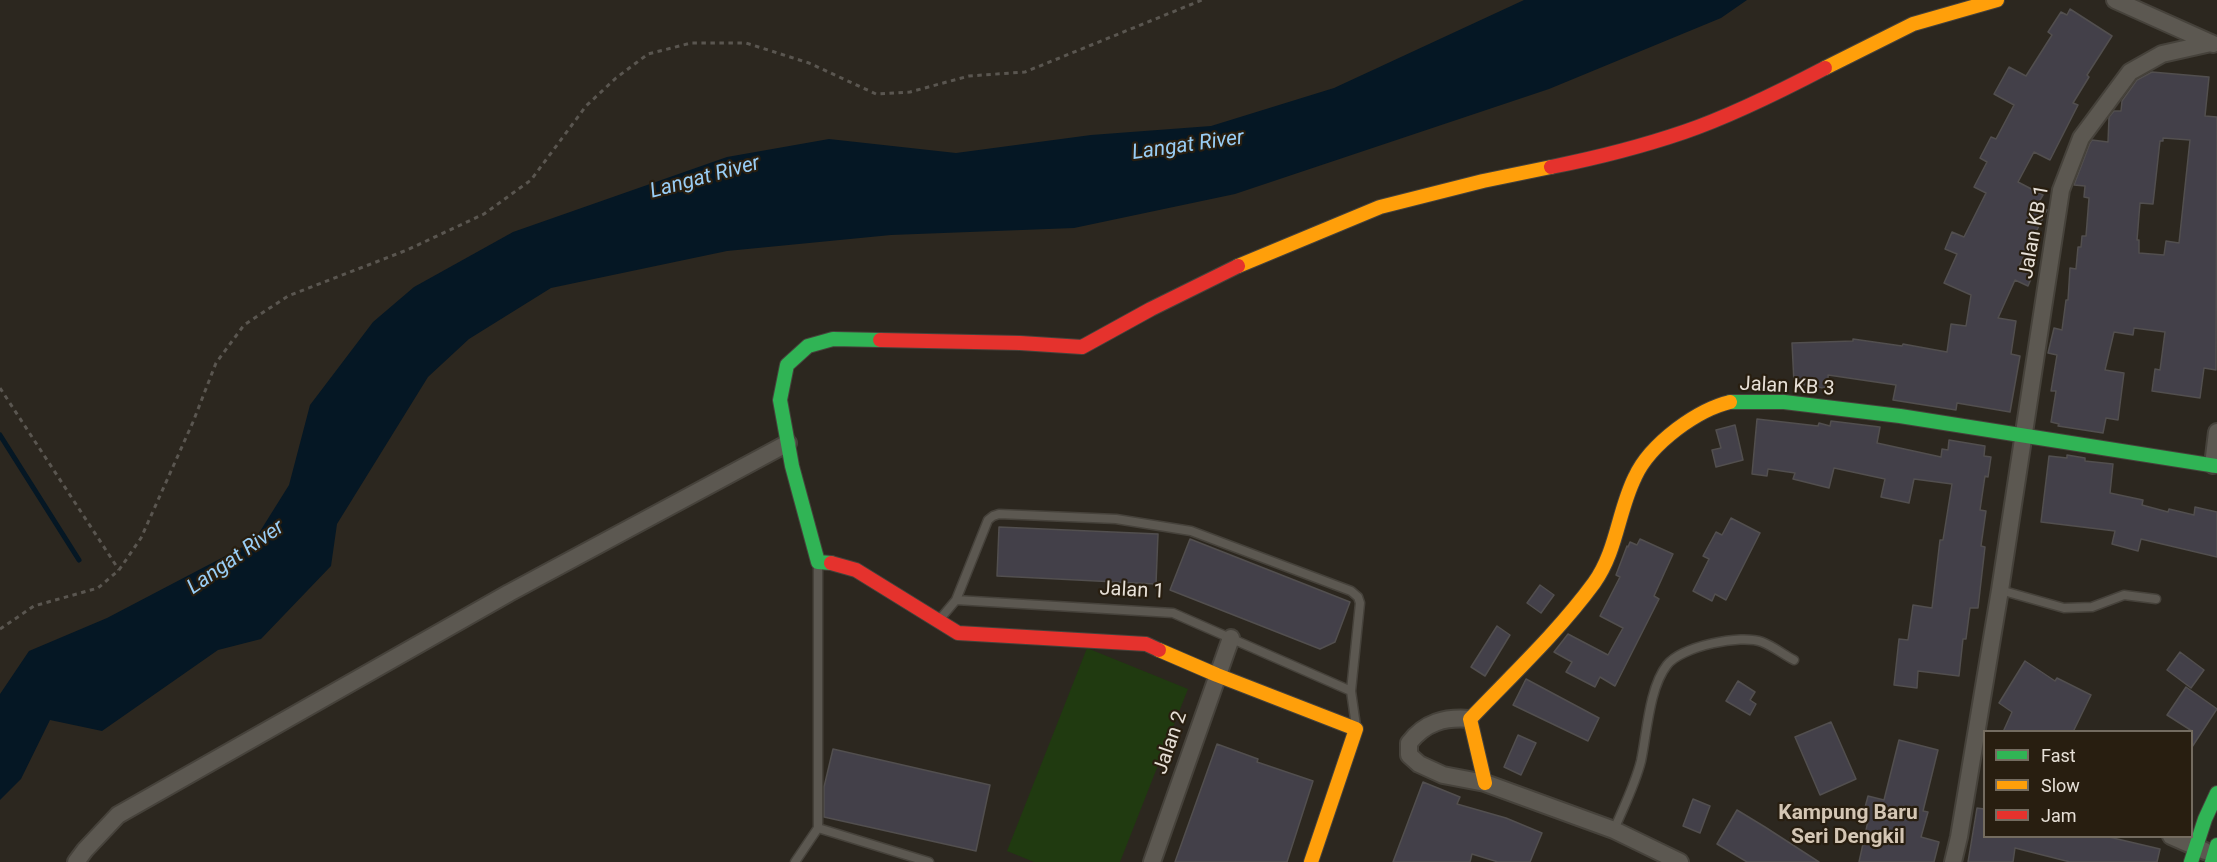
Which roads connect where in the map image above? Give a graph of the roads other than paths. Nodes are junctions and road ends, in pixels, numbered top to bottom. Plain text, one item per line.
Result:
1 (1998, 0) edge
2 (2115, 0) edge
3 (2214, 44) edge
4 (2217, 432) edge
5 (2024, 433) junction
6 (788, 442) junction
7 (2215, 465) edge
8 (818, 562) junction
9 (2000, 590) junction
10 (2156, 599) dead end
11 (956, 600) junction
12 (938, 621) junction
13 (1231, 638) junction
14 (1794, 660) dead end
15 (1217, 675) junction
16 (1352, 691) junction
17 (1470, 719) junction
18 (1356, 729) junction
19 (1979, 759) edge
20 (1485, 783) junction
21 (2217, 794) edge
22 (818, 828) junction
23 (1614, 830) junction
24 (2172, 838) edge
25 (2193, 854) edge
26 (2215, 854) edge
27 (76, 862) edge
28 (795, 862) edge
29 (929, 862) edge
30 (1152, 862) edge
31 (1311, 862) edge
32 (1680, 862) edge
33 (1953, 862) edge

1 - 6 street
2 - 3 street
3 - 5 street, Jalan KB 1
4 - 7 street
5 - 7 street, Jalan KB 3
5 - 9 street, Jalan KB 1
5 - 17 street, Jalan KB 3
6 - 8 street
6 - 27 street
8 - 12 street
8 - 22 lane
9 - 10 lane
9 - 19 street, Jalan KB 1
11 - 12 lane
11 - 13 lane, Jalan 1
11 - 16 lane
12 - 15 street
13 - 15 street, Jalan 2
13 - 16 lane, Jalan 1
14 - 23 lane
15 - 18 street
15 - 30 street, Jalan 2
16 - 18 lane
17 - 20 street
17 - 20 street
18 - 31 street
19 - 33 street, Jalan KB 1
20 - 23 street
21 - 25 street
22 - 28 lane
22 - 29 lane
23 - 32 street
24 - 25 street
25 - 26 street

